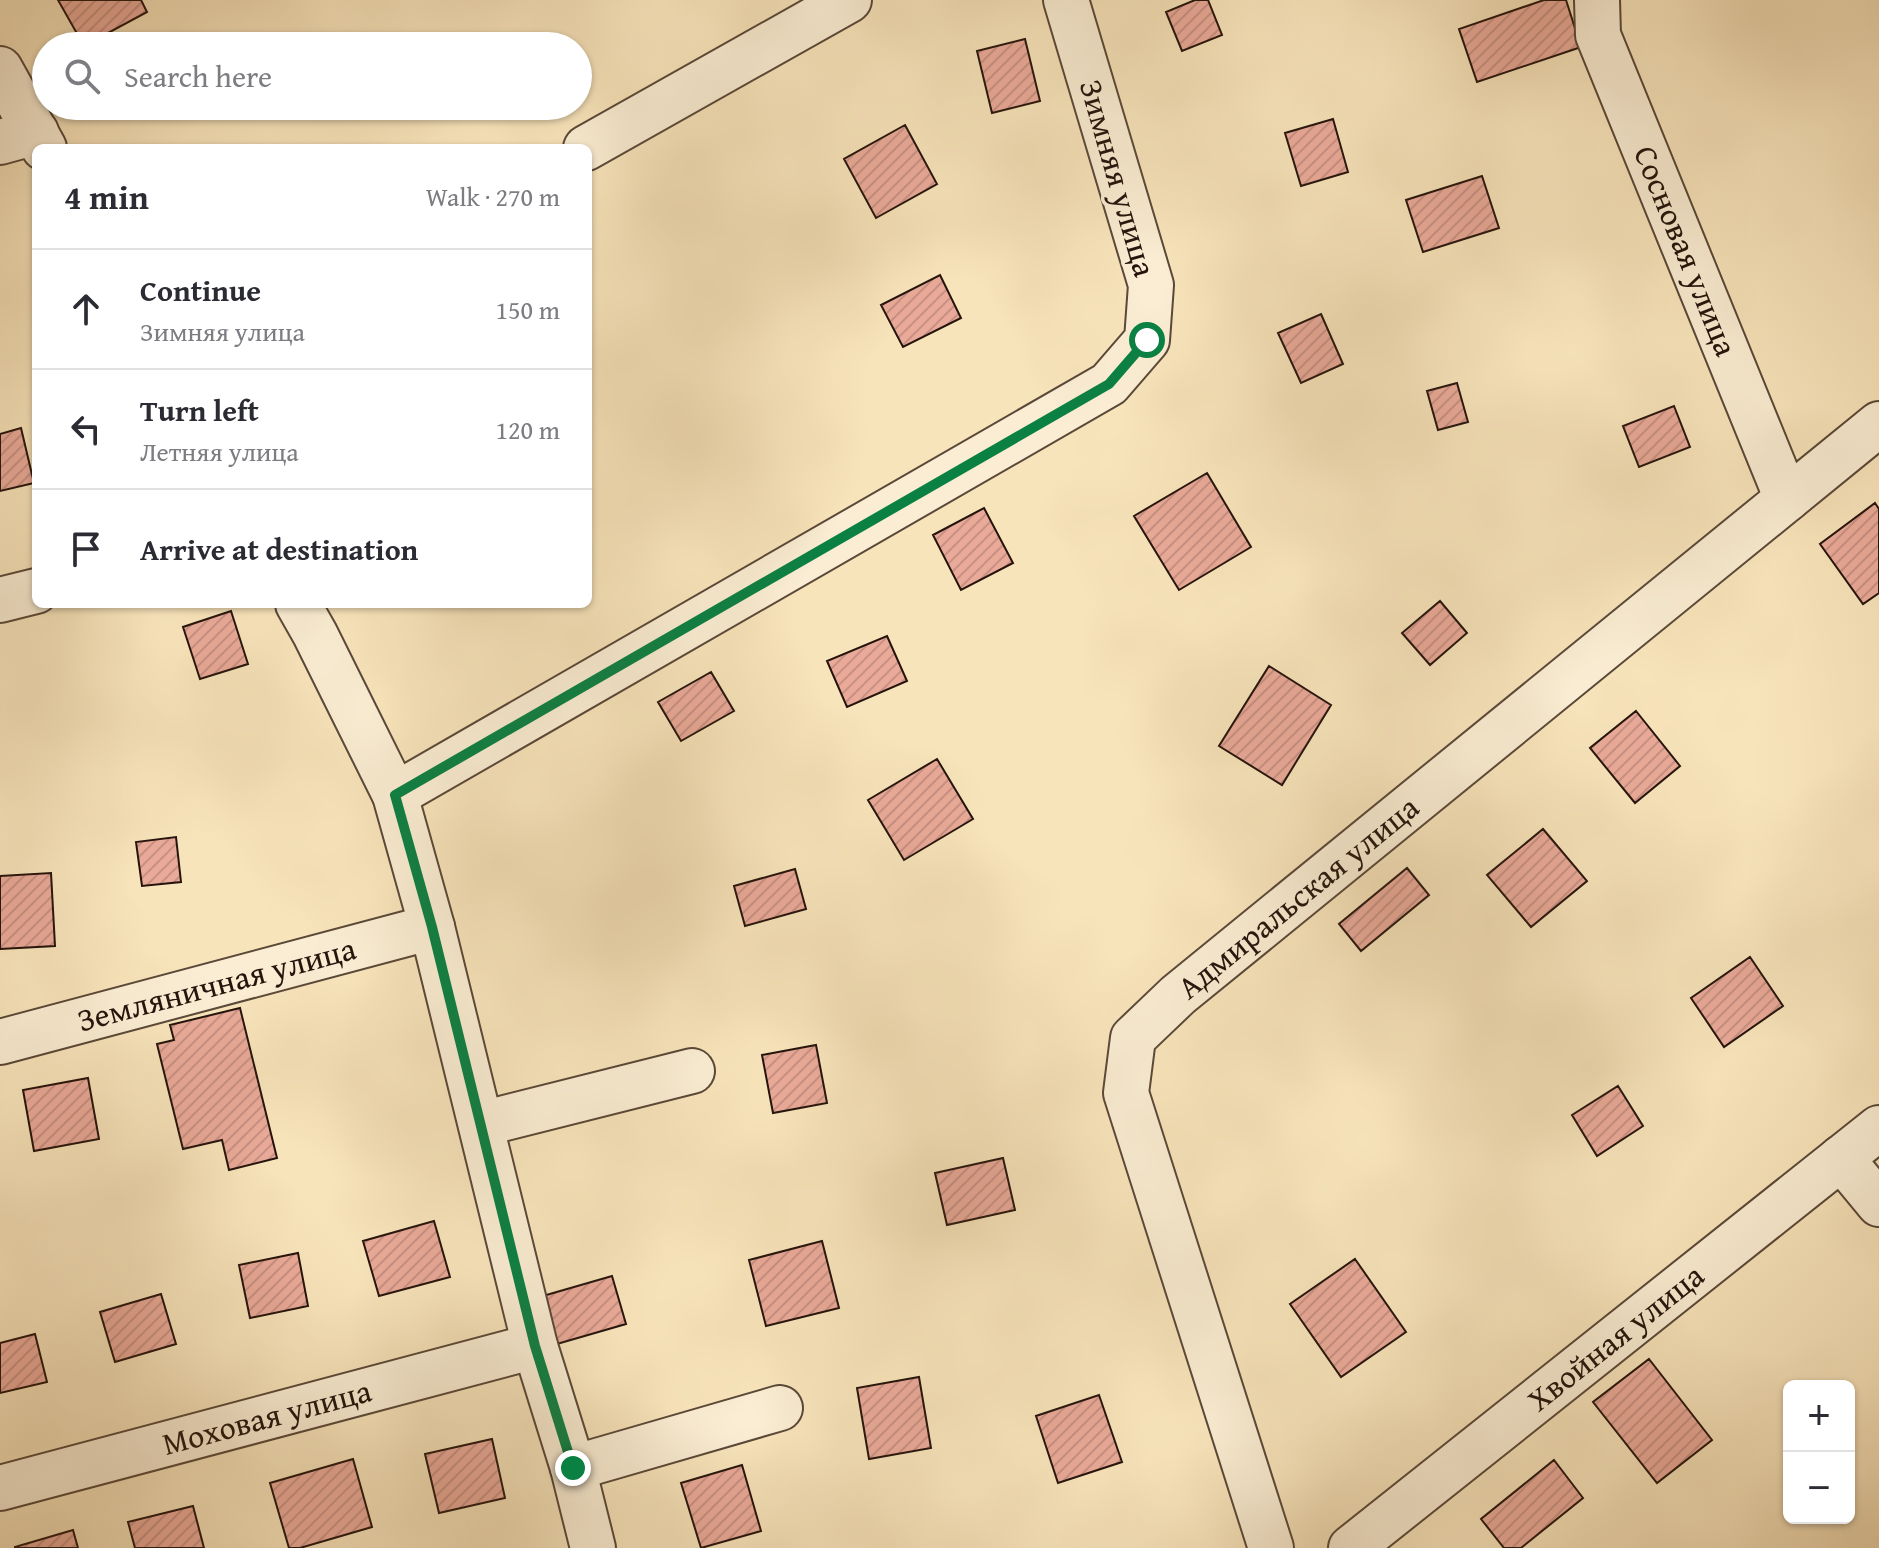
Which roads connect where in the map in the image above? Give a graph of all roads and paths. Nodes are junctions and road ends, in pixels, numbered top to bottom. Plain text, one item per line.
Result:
1 (849, 0) edge
2 (1066, 0) edge
3 (1597, 0) edge
4 (0, 69) edge
5 (27, 140) edge
6 (592, 145) edge
7 (1879, 424) edge
8 (1787, 499) junction
9 (32, 592) edge
10 (0, 600) edge
11 (300, 608) edge
12 (395, 795) junction
13 (432, 927) junction
14 (0, 1042) edge
15 (692, 1071) dead end
16 (481, 1124) junction
17 (1879, 1128) edge
18 (1841, 1158) junction
19 (1879, 1204) edge
20 (535, 1346) junction
21 (780, 1408) dead end
22 (573, 1468) junction
23 (0, 1488) edge
24 (593, 1548) edge
25 (1271, 1548) edge
26 (1351, 1548) edge

1 - 6 street
2 - 12 street, Зимняя улица
3 - 8 street, Сосновая улица
4 - 5 street
7 - 8 street, Адмиральская улица
8 - 25 street, Адмиральская улица
9 - 10 street
11 - 12 street
12 - 13 street
13 - 14 street, Земляничная улица
13 - 16 street
15 - 16 street
16 - 20 street
17 - 18 street, Хвойная улица
18 - 19 street
18 - 26 street, Хвойная улица
20 - 22 street
20 - 23 street, Моховая улица
21 - 22 street
22 - 24 street

